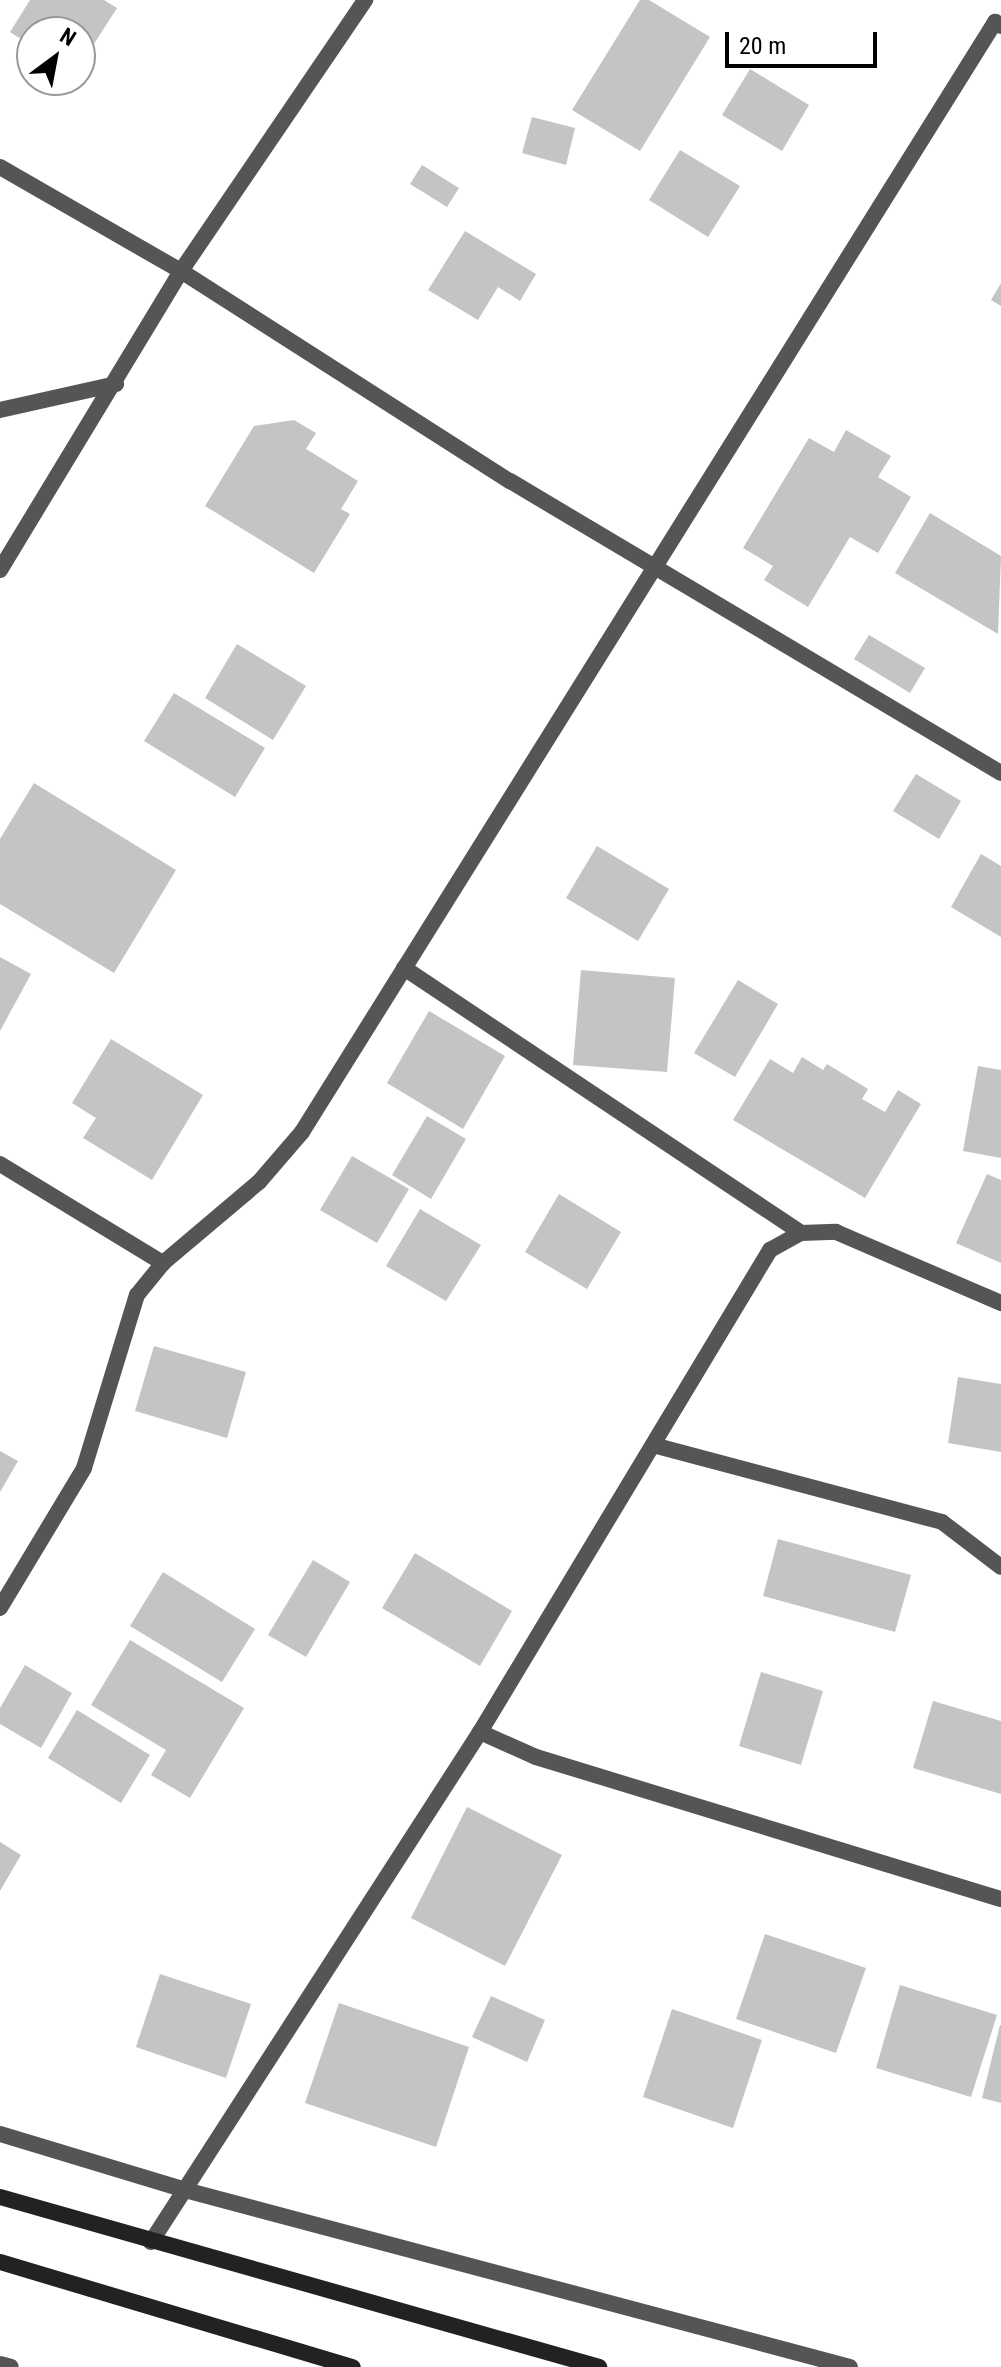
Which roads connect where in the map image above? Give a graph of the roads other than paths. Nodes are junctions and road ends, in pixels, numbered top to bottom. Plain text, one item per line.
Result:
1 (365, 0) edge
2 (1001, 26) edge
3 (0, 167) edge
4 (181, 271) junction
5 (116, 384) junction
6 (0, 410) edge
7 (656, 565) junction
8 (0, 570) edge
9 (1001, 773) edge
10 (404, 968) junction
11 (0, 1164) edge
12 (801, 1233) junction
13 (163, 1263) junction
14 (1001, 1303) edge
15 (653, 1445) junction
16 (1001, 1567) edge
17 (0, 1608) edge
18 (480, 1732) junction
19 (1001, 1899) edge
20 (0, 2134) edge
21 (185, 2190) junction
22 (0, 2197) edge
23 (151, 2242) junction
24 (0, 2262) edge
25 (0, 2364) edge
26 (11, 2367) edge
27 (353, 2367) edge
28 (599, 2367) edge
29 (850, 2367) edge

1 - 4 street
2 - 7 street
3 - 4 street
4 - 5 street
4 - 7 street
5 - 6 street
5 - 8 street
7 - 9 street
7 - 10 street
10 - 12 street
10 - 13 street
11 - 13 street
12 - 14 street
12 - 15 street
13 - 17 street
15 - 16 street
15 - 18 street
18 - 19 street
18 - 21 street
20 - 21 street
21 - 23 street
21 - 29 street
22 - 23 main road
23 - 28 main road
24 - 27 main road
25 - 26 street

